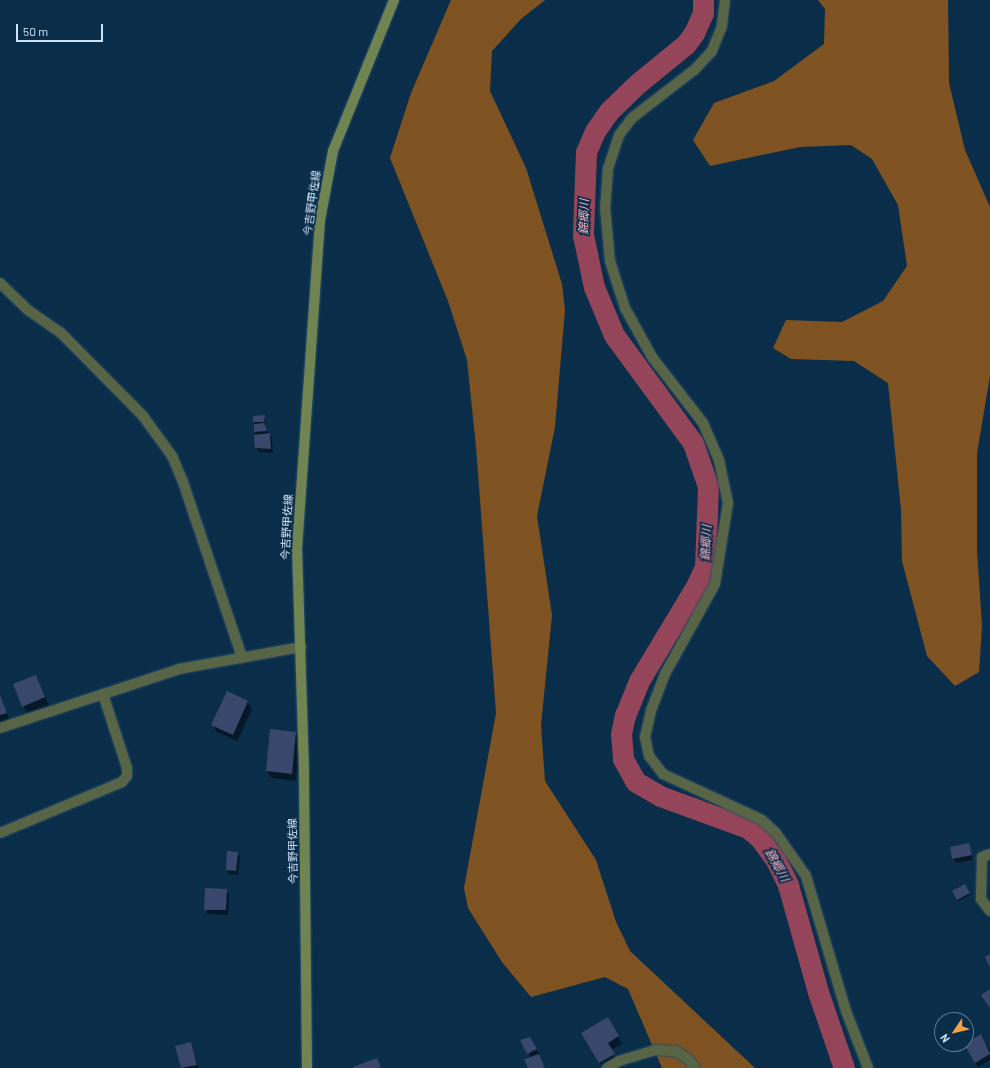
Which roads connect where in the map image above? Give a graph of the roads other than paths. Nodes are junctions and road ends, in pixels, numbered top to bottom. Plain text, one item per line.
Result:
1 (394, 0) edge
2 (725, 0) edge
3 (0, 283) edge
4 (301, 647) junction
5 (242, 657) junction
6 (103, 694) junction
7 (0, 728) edge
8 (0, 833) edge
9 (990, 854) edge
10 (990, 911) edge
11 (307, 1068) edge
12 (607, 1068) edge
13 (695, 1068) edge
14 (868, 1068) edge

1 - 4 main road, 今吉野甲佐線
2 - 14 street
3 - 5 street
4 - 5 street
4 - 11 main road, 今吉野甲佐線
5 - 6 street
6 - 7 street
6 - 8 street
9 - 10 street
12 - 13 street

